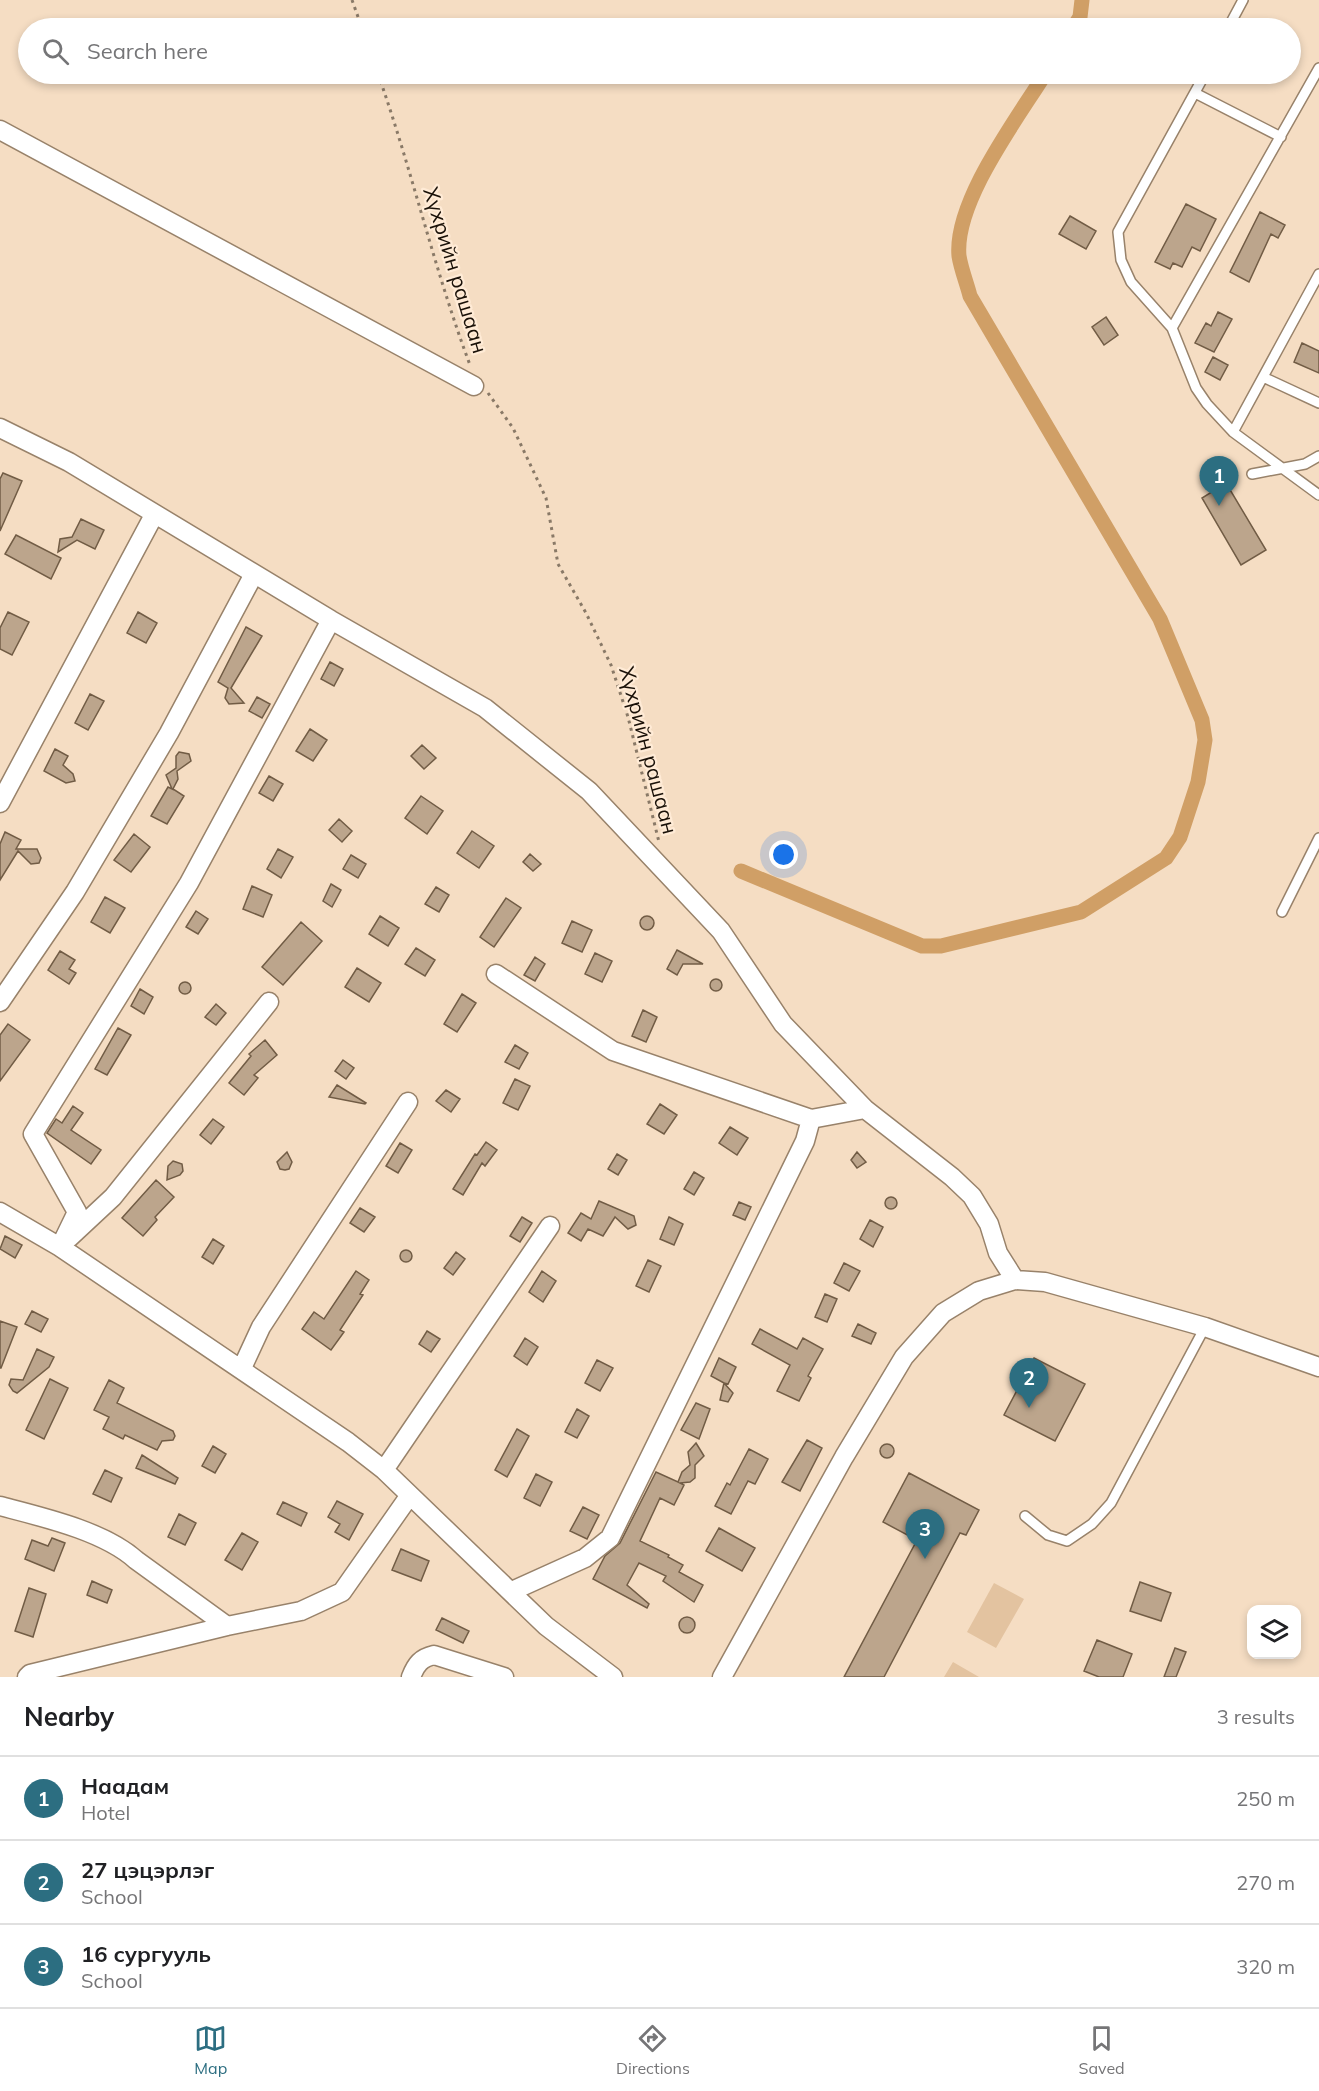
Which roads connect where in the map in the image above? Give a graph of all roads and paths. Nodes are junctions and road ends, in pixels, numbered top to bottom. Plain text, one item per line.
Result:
1 (352, 0) edge
2 (1243, 0) edge
3 (358, 18) edge
4 (1233, 18) edge
5 (1319, 68) edge
6 (382, 84) edge
7 (1200, 84) edge
8 (1195, 93) junction
9 (0, 130) edge
10 (1281, 136) junction
11 (1319, 274) edge
12 (1172, 328) junction
13 (1263, 377) junction
14 (476, 380) junction
15 (1319, 403) edge
16 (0, 428) edge
17 (1233, 432) junction
18 (1319, 456) edge
19 (1281, 467) junction
20 (1252, 474) dead end
21 (1319, 495) edge
22 (154, 515) junction
23 (254, 574) junction
24 (331, 620) junction
25 (0, 803) edge
26 (1319, 838) edge
27 (666, 870) junction
28 (1282, 912) dead end
29 (496, 974) dead end
30 (0, 1002) edge
31 (269, 1002) dead end
32 (408, 1102) dead end
33 (865, 1109) junction
34 (811, 1119) junction
35 (0, 1212) edge
36 (550, 1226) dead end
37 (60, 1247) junction
38 (1015, 1280) junction
39 (1204, 1327) junction
40 (1319, 1367) edge
41 (242, 1368) junction
42 (384, 1470) junction
43 (410, 1495) junction
44 (0, 1506) edge
45 (1025, 1516) dead end
46 (512, 1591) junction
47 (227, 1626) junction
48 (27, 1677) edge
49 (411, 1677) edge
50 (504, 1677) edge
51 (613, 1677) edge
52 (722, 1677) edge

1 - 3 path
2 - 4 lane
5 - 10 lane
6 - 14 path, Хүхрийн рашаан
7 - 8 lane
8 - 10 lane
8 - 12 lane
9 - 14 street
10 - 12 lane
11 - 13 lane
12 - 17 lane
13 - 15 lane
13 - 17 lane
14 - 27 path, Хүхрийн рашаан
16 - 22 street
17 - 19 lane
18 - 19 lane
19 - 20 lane
19 - 21 lane
22 - 23 street
22 - 25 street
23 - 24 street
23 - 30 street
24 - 27 street
24 - 37 street
26 - 28 lane
27 - 33 street
29 - 34 street
31 - 37 street
32 - 41 street
33 - 34 street
33 - 38 street
34 - 46 street
35 - 37 street
36 - 42 street
37 - 41 street
38 - 39 street
38 - 52 street
39 - 40 street
39 - 45 lane
41 - 42 street
42 - 43 street
43 - 46 street
43 - 47 street
44 - 47 street
46 - 51 street
47 - 48 street
49 - 50 street

